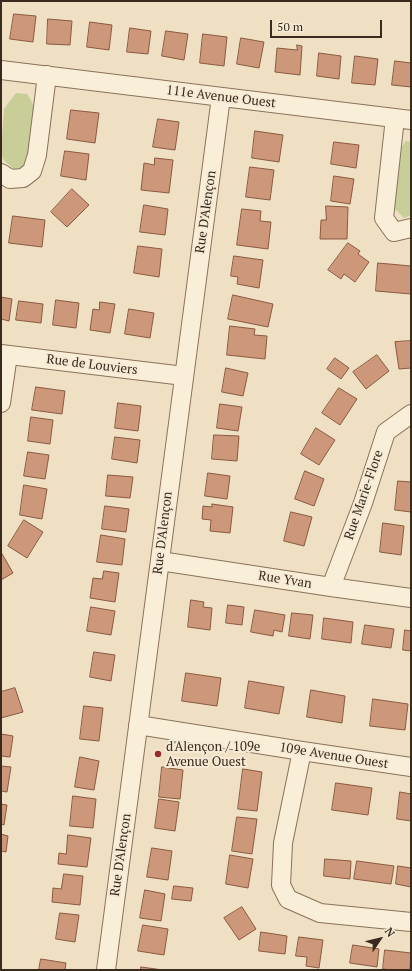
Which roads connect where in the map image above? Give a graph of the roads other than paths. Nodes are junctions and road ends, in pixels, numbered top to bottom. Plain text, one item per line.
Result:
1 (1, 70) edge
2 (47, 75) junction
3 (221, 97) junction
4 (403, 119) edge
5 (1, 173) edge
6 (411, 228) edge
7 (4, 355) edge
8 (184, 376) junction
9 (1, 403) edge
10 (411, 414) edge
11 (160, 561) junction
12 (331, 587) junction
13 (411, 598) edge
14 (138, 725) junction
15 (302, 751) junction
16 (411, 767) edge
17 (411, 922) edge
18 (106, 970) edge

1 - 2 street, 111e Avenue Ouest
2 - 3 street, 111e Avenue Ouest
2 - 5 street
3 - 4 street, 111e Avenue Ouest
3 - 8 street, Rue D'Alençon
4 - 6 street, 111e Avenue Ouest
7 - 8 street, Rue de Louviers
7 - 9 street
8 - 11 street, Rue D'Alençon
10 - 12 street, Rue Marie-Flore
11 - 12 street, Rue Yvan
11 - 14 street, Rue D'Alençon
12 - 13 street, Rue Yvan
14 - 15 street, 109e Avenue Ouest
14 - 18 street, Rue D'Alençon
15 - 16 street, 109e Avenue Ouest
15 - 17 street

